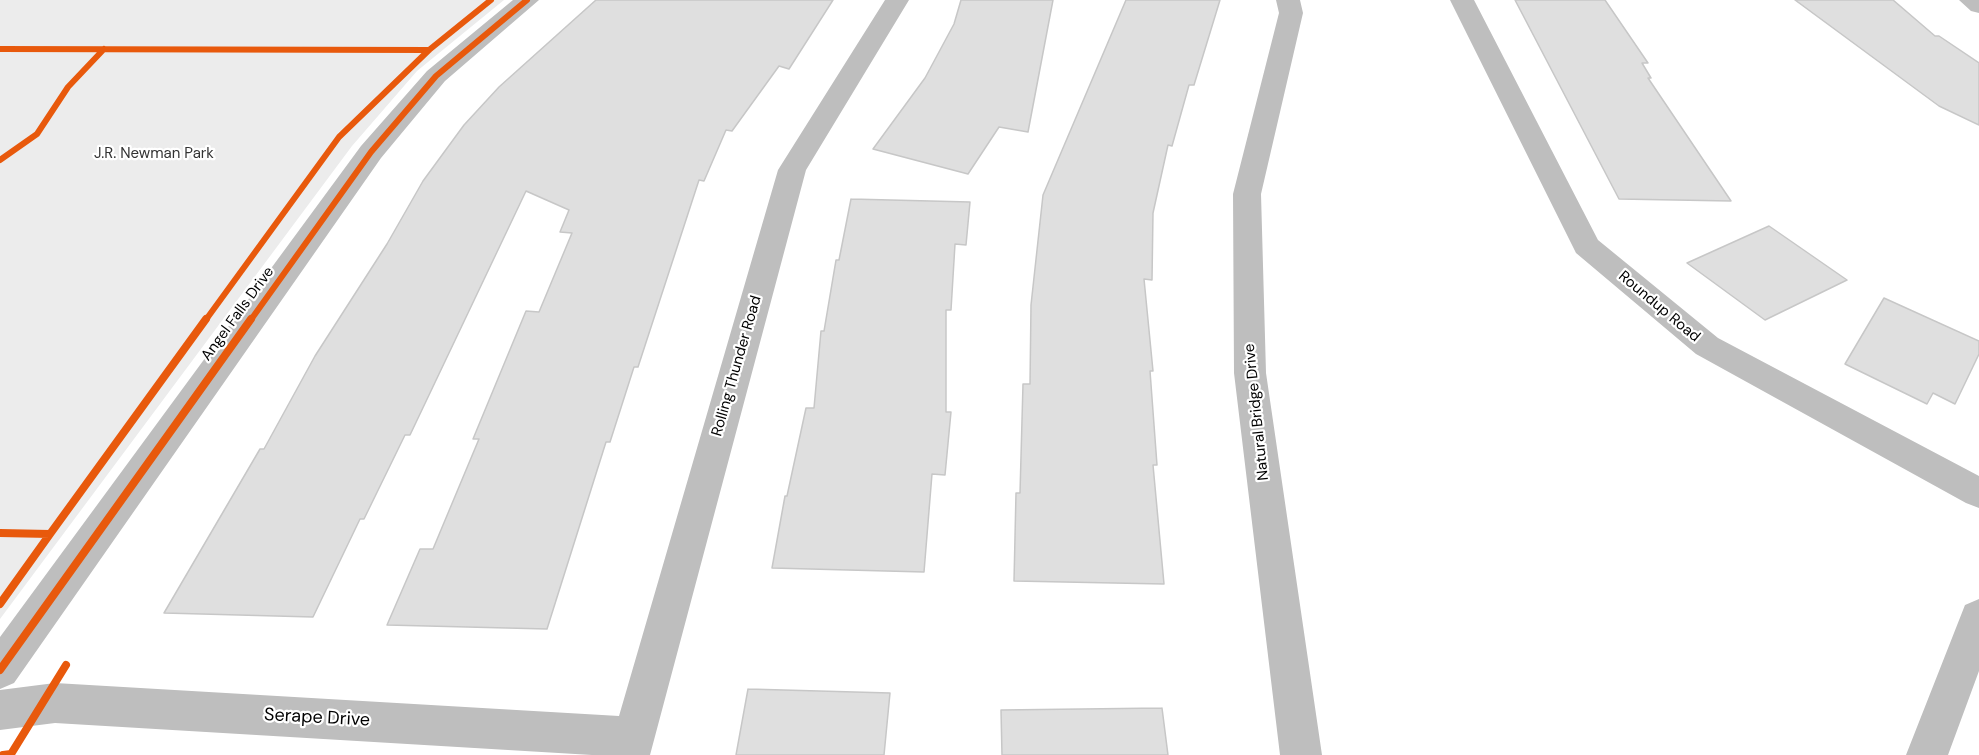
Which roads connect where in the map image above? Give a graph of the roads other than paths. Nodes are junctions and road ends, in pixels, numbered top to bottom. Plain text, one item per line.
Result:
1 (527, 0) edge
2 (897, 0) edge
3 (1288, 0) edge
4 (1462, 0) edge
5 (1971, 0) edge
6 (1979, 6) edge
7 (1979, 493) edge
8 (1979, 617) edge
9 (0, 670) edge
10 (0, 710) edge
11 (631, 746) edge
12 (1301, 755) edge
13 (1927, 755) edge

1 - 9 street, Angel Falls Drive
2 - 11 street, Rolling Thunder Road
3 - 12 street, Natural Bridge Drive
4 - 7 street, Roundup Road
5 - 6 street
8 - 13 street
10 - 11 street, Serape Drive

